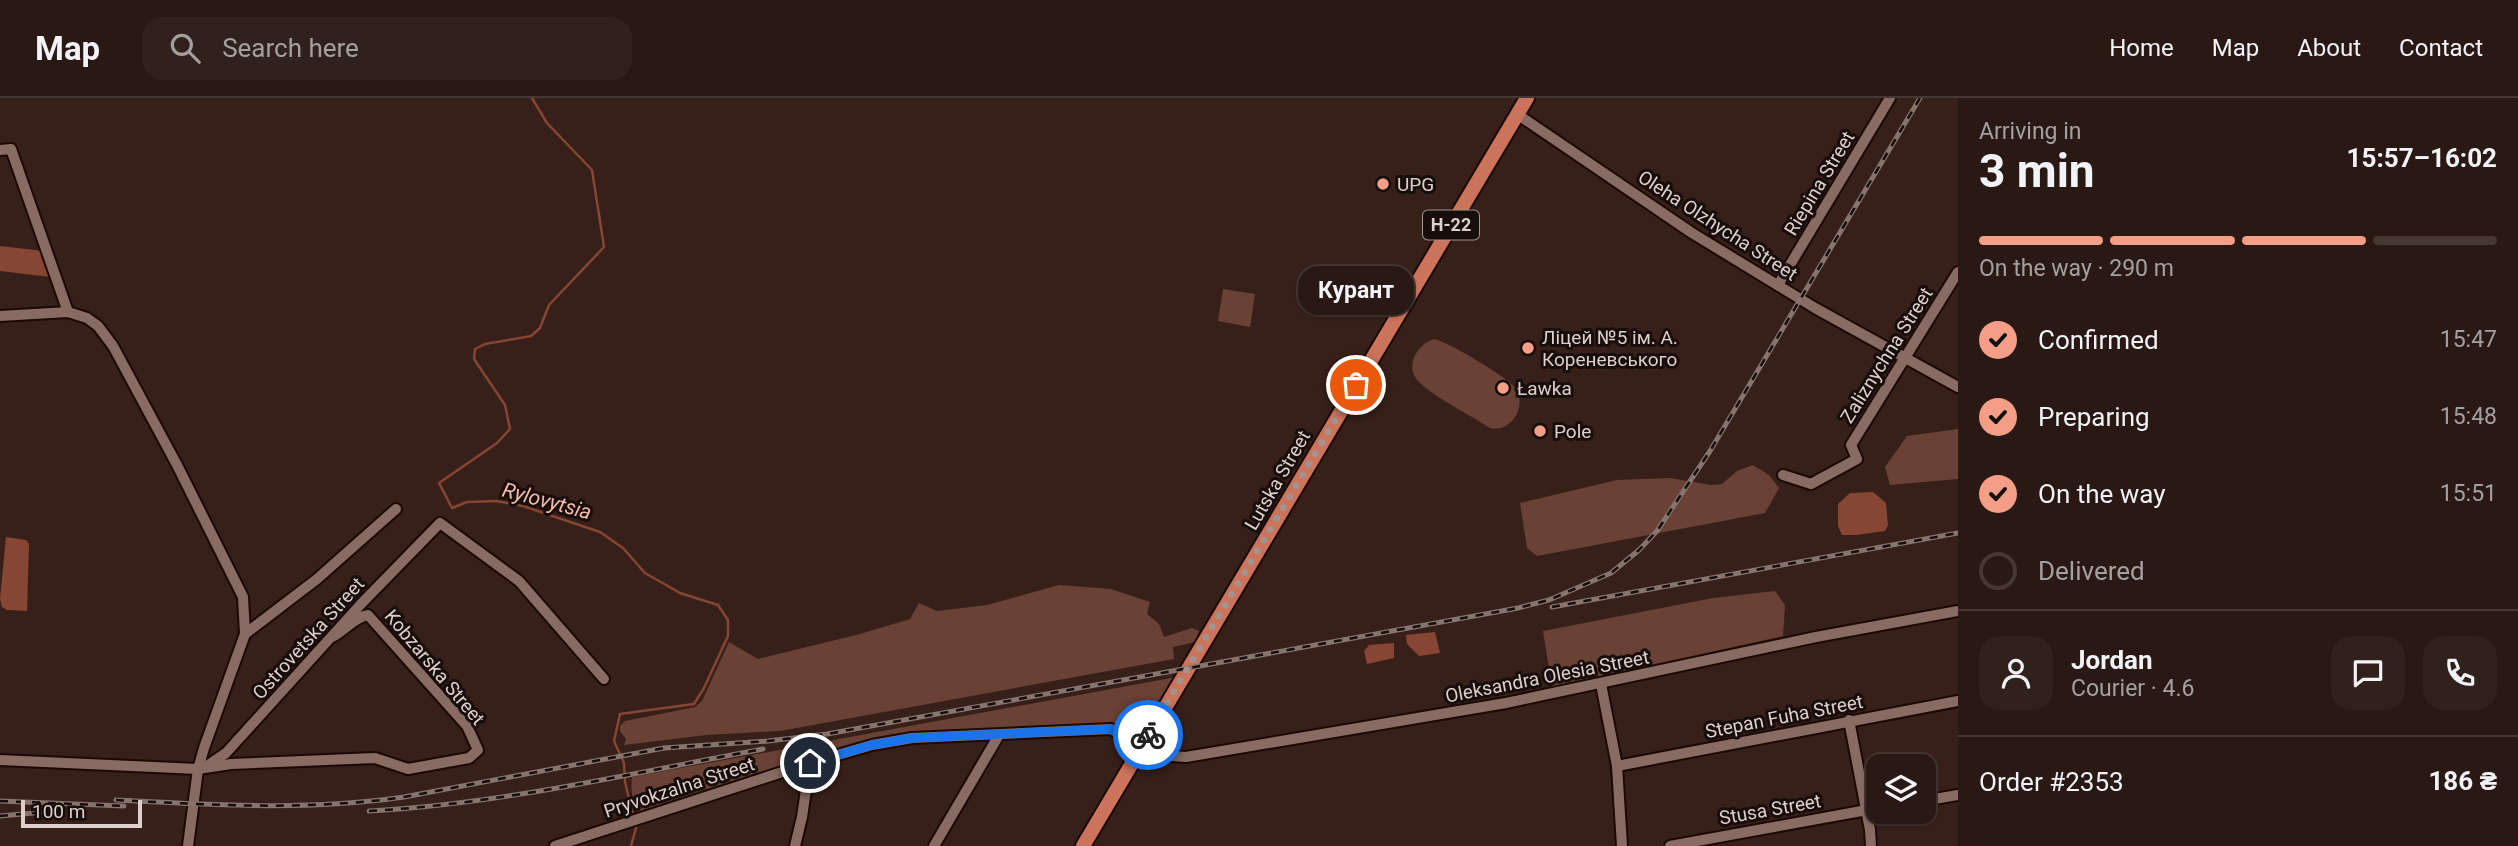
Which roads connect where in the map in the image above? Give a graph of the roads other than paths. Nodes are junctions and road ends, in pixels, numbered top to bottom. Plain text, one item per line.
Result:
1 (1527, 98) edge
2 (1891, 98) edge
3 (1517, 114) junction
4 (0, 150) edge
5 (1958, 272) edge
6 (1778, 285) junction
7 (68, 312) junction
8 (0, 316) edge
9 (1905, 359) junction
10 (1958, 387) edge
11 (1783, 475) dead end
12 (396, 509) dead end
13 (1958, 611) edge
14 (245, 634) junction
15 (332, 637) junction
16 (604, 679) dead end
17 (1601, 684) junction
18 (1958, 701) edge
19 (1849, 720) junction
20 (999, 734) junction
21 (1142, 746) junction
22 (0, 760) edge
23 (810, 763) junction
24 (1617, 766) junction
25 (198, 769) junction
26 (1866, 786) edge
27 (1958, 795) edge
28 (1936, 799) edge
29 (1866, 810) edge
30 (1872, 824) edge
31 (188, 846) edge
32 (555, 846) edge
33 (795, 846) edge
34 (934, 846) edge
35 (1083, 846) edge
36 (1622, 846) edge
37 (1670, 846) edge
38 (1871, 846) edge

1 - 3 main road, Lutska Street / Н-22
2 - 6 street, Riepina Street
3 - 6 street, Oleha Olzhycha Street
3 - 21 main road, Lutska Street / Н-22
4 - 7 street
5 - 9 street, Zaliznychna Street
6 - 9 street, Oleha Olzhycha Street
7 - 8 street
7 - 14 street, Ostrovetska Street
9 - 10 street, Oleha Olzhycha Street
9 - 11 street, Zaliznychna Street
12 - 14 street, Ostrovetska Street
13 - 17 street, Oleksandra Olesia Street
14 - 25 street, Ostrovetska Street
15 - 16 street, Ostrovetska Street
15 - 25 street, Ostrovetska Street
15 - 25 street, Kobzarska Street
17 - 21 street, Oleksandra Olesia Street
17 - 24 street
18 - 19 street, Stepan Fuha Street
19 - 24 street, Stepan Fuha Street
19 - 26 street
20 - 21 street, Pryvokzalna Street
20 - 23 street, Pryvokzalna Street
20 - 34 street
21 - 35 main road, Lutska Street / Н-22
22 - 25 street
23 - 32 street, Pryvokzalna Street
23 - 33 street
24 - 36 street
25 - 31 street, Ostrovetska Street
27 - 28 street
29 - 37 street, Stusa Street
30 - 38 street

